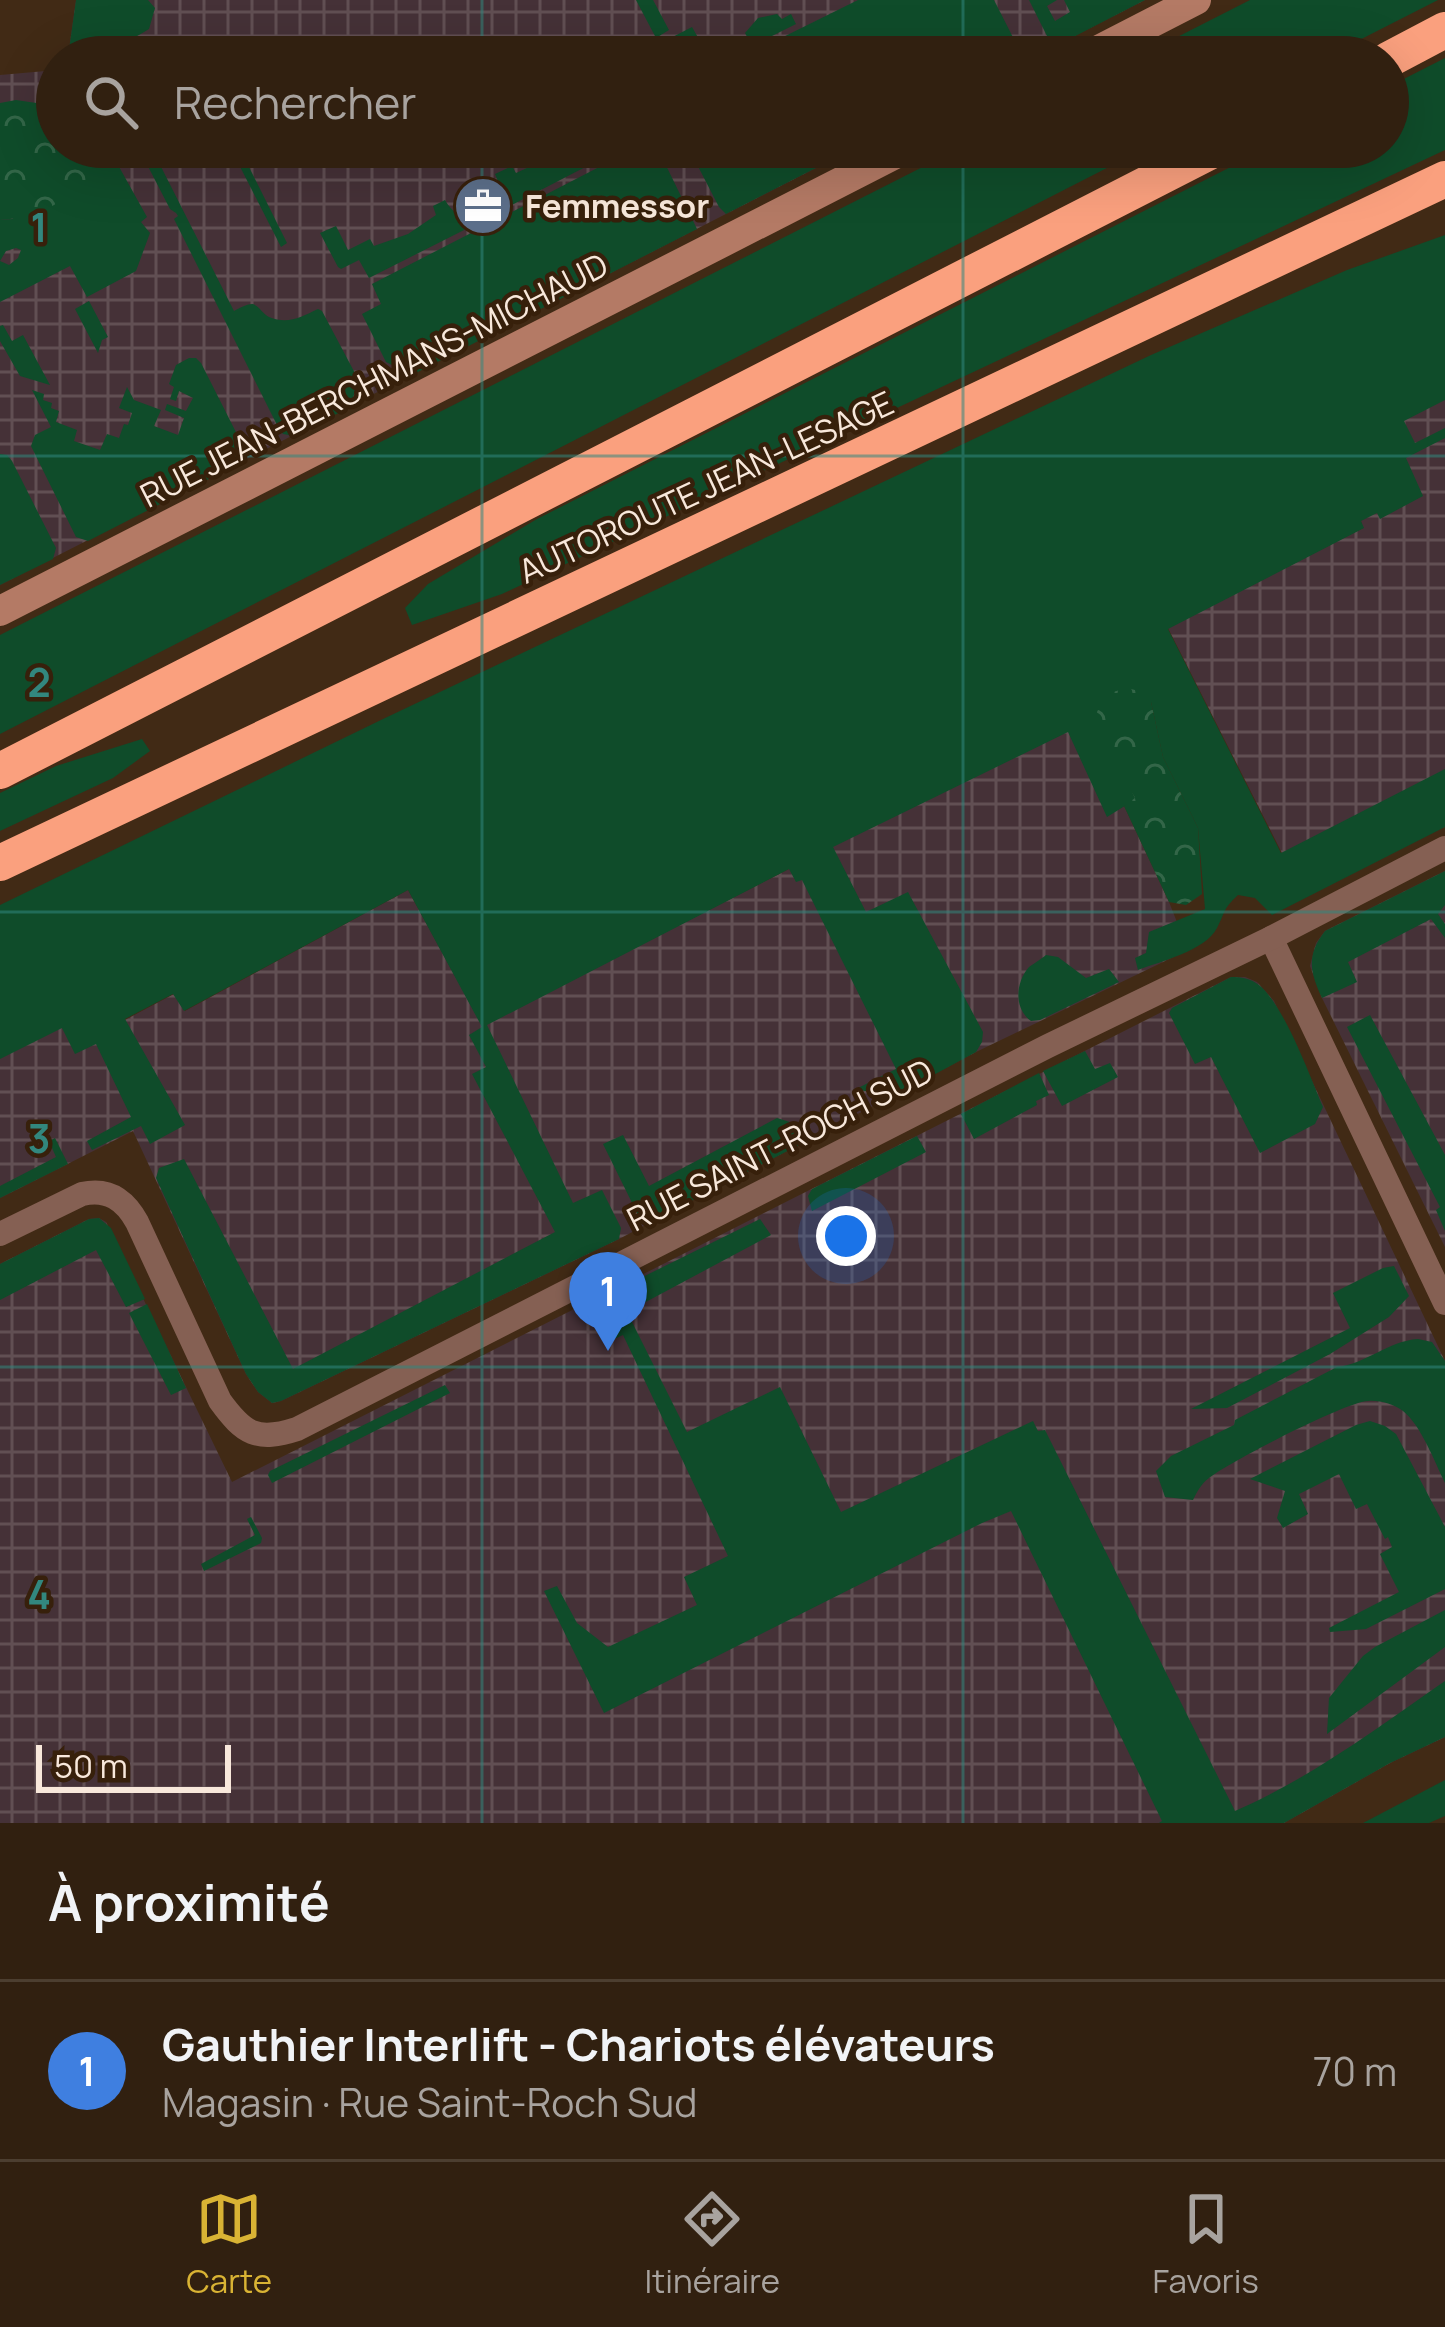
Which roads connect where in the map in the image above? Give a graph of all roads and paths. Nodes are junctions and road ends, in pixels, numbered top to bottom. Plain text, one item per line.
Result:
1 (1196, 0) edge
2 (1445, 30) edge
3 (1126, 36) edge
4 (1409, 48) edge
5 (868, 168) edge
6 (1178, 168) edge
7 (1445, 179) edge
8 (1445, 188) edge
9 (1408, 197) junction
10 (0, 611) edge
11 (0, 770) edge
12 (1445, 848) edge
13 (0, 863) edge
14 (1271, 938) junction
15 (0, 1234) edge
16 (1445, 1303) edge

1 - 3 street
2 - 4 highway
5 - 10 street, RUE JEAN-BERCHMANS-MICHAUD
6 - 11 highway, AUTOROUTE JEAN-LESAGE
7 - 9 highway, AUTOROUTE JEAN-LESAGE
8 - 9 highway
9 - 13 highway, AUTOROUTE JEAN-LESAGE
12 - 14 street
14 - 15 street, RUE SAINT-ROCH SUD
14 - 16 street

